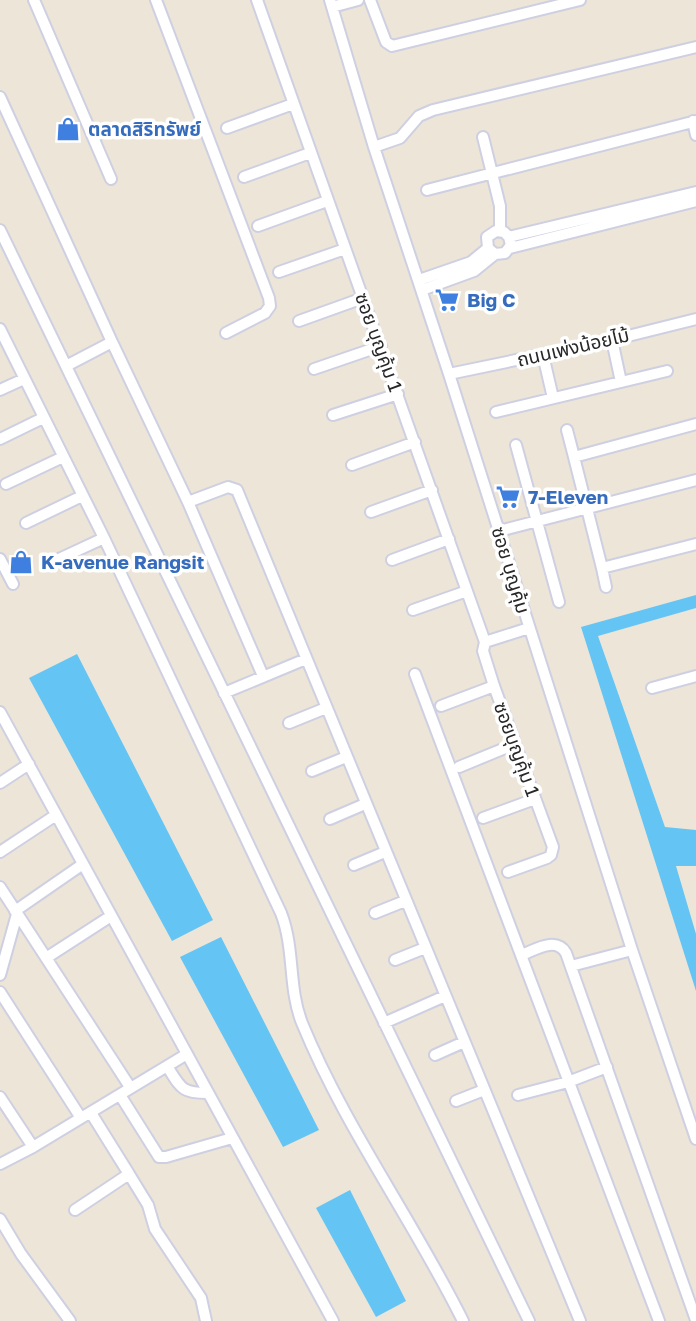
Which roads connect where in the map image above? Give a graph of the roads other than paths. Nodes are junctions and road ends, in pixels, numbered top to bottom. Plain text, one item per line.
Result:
1 (34, 0) edge
2 (156, 0) edge
3 (257, 0) edge
4 (358, 0) edge
5 (370, 0) edge
6 (580, 0) edge
7 (331, 4) edge
8 (696, 47) edge
9 (0, 97) edge
10 (293, 104) junction
11 (694, 121) edge
12 (227, 128) dead end
13 (696, 135) edge
14 (483, 137) dead end
15 (374, 147) junction
16 (310, 153) junction
17 (493, 173) junction
18 (244, 177) dead end
19 (111, 179) dead end
20 (427, 190) dead end
21 (696, 191) edge
22 (327, 201) junction
23 (696, 201) edge
24 (258, 226) dead end
25 (0, 230) edge
26 (506, 238) junction
27 (345, 249) junction
28 (492, 251) junction
29 (279, 272) dead end
30 (420, 285) junction
31 (363, 298) junction
32 (696, 319) edge
33 (299, 321) dead end
34 (226, 333) dead end
35 (1, 334) edge
36 (612, 340) junction
37 (112, 342) junction
38 (381, 346) junction
39 (543, 355) junction
40 (66, 366) junction
41 (314, 369) dead end
42 (667, 371) dead end
43 (449, 374) junction
44 (24, 379) junction
45 (621, 382) junction
46 (0, 390) edge
47 (398, 394) junction
48 (553, 398) junction
49 (496, 412) dead end
50 (333, 415) dead end
51 (43, 418) junction
52 (696, 424) edge
53 (567, 430) dead end
54 (0, 439) edge
55 (415, 442) junction
56 (516, 444) dead end
57 (63, 457) junction
58 (574, 457) junction
59 (352, 465) dead end
60 (696, 480) edge
61 (6, 484) dead end
62 (432, 490) junction
63 (82, 496) junction
64 (188, 502) junction
65 (586, 508) junction
66 (372, 512) dead end
67 (536, 520) junction
68 (26, 523) dead end
69 (499, 531) junction
70 (104, 538) junction
71 (449, 539) junction
72 (696, 544) edge
73 (0, 559) edge
74 (392, 559) dead end
75 (46, 565) dead end
76 (601, 568) junction
77 (13, 584) dead end
78 (606, 587) dead end
79 (467, 591) junction
80 (559, 602) dead end
81 (412, 610) dead end
82 (529, 628) junction
83 (484, 647) junction
84 (306, 659) junction
85 (415, 674) dead end
86 (263, 676) junction
87 (696, 676) edge
88 (494, 686) junction
89 (652, 688) dead end
90 (224, 693) junction
91 (441, 706) dead end
92 (326, 708) junction
93 (0, 712) edge
94 (289, 723) dead end
95 (515, 744) junction
96 (346, 757) junction
97 (29, 764) junction
98 (459, 767) dead end
99 (312, 771) dead end
100 (0, 783) edge
101 (535, 799) junction
102 (365, 804) junction
103 (56, 815) junction
104 (483, 818) dead end
105 (330, 819) dead end
106 (0, 852) edge
107 (385, 852) junction
108 (83, 864) junction
109 (354, 865) dead end
110 (508, 872) dead end
111 (0, 887) edge
112 (405, 901) junction
113 (16, 912) junction
114 (375, 913) dead end
115 (111, 916) junction
116 (425, 948) junction
117 (632, 950) junction
118 (521, 955) junction
119 (46, 958) junction
120 (395, 960) dead end
121 (571, 966) junction
122 (0, 975) edge
123 (0, 992) edge
124 (445, 996) junction
125 (384, 1023) junction
126 (464, 1042) junction
127 (187, 1054) junction
128 (435, 1055) dead end
129 (167, 1066) junction
130 (607, 1067) junction
131 (568, 1082) junction
132 (131, 1087) junction
133 (484, 1090) junction
134 (208, 1093) junction
135 (120, 1095) junction
136 (518, 1096) dead end
137 (0, 1097) edge
138 (456, 1101) dead end
139 (86, 1115) junction
140 (232, 1138) junction
141 (696, 1139) edge
142 (33, 1147) junction
143 (0, 1164) edge
144 (128, 1174) junction
145 (75, 1210) dead end
146 (1, 1224) edge
147 (696, 1320) edge
148 (70, 1321) edge
149 (206, 1321) edge
150 (333, 1321) edge
151 (463, 1321) edge
152 (529, 1321) edge
153 (580, 1321) edge
154 (660, 1321) edge

1 - 19 street
2 - 34 street
3 - 10 street, ซอย บุญคุ้ม 1
4 - 7 street
5 - 6 street
7 - 15 street, ซอย บุญคุ้ม
8 - 15 street
9 - 37 street
10 - 12 street
10 - 16 street, ซอย บุญคุ้ม 1
11 - 13 street
11 - 17 street
14 - 17 street
15 - 30 street, ซอย บุญคุ้ม
16 - 18 street
16 - 22 street, ซอย บุญคุ้ม 1
17 - 20 street
17 - 26 street
21 - 26 street
22 - 24 street
22 - 27 street, ซอย บุญคุ้ม 1
23 - 26 street
25 - 40 street
26 - 28 street
26 - 28 street
27 - 29 street
27 - 31 street, ซอย บุญคุ้ม 1
28 - 30 street
30 - 43 street, ซอย บุญคุ้ม
31 - 33 street
31 - 38 street, ซอย บุญคุ้ม 1
32 - 36 street, ถนนเพ่งน้อยไม้
35 - 44 street
36 - 39 street, ถนนเพ่งน้อยไม้
36 - 45 street
37 - 40 street
37 - 64 street
38 - 41 street
38 - 47 street, ซอย บุญคุ้ม 1
39 - 43 street, ถนนเพ่งน้อยไม้
39 - 48 street
40 - 90 street
42 - 45 street
43 - 69 street, ซอย บุญคุ้ม
44 - 46 street
44 - 51 street
45 - 48 street
47 - 50 street
47 - 55 street, ซอย บุญคุ้ม 1
48 - 49 street
51 - 54 street
51 - 57 street
52 - 58 street
53 - 58 street
55 - 59 street
55 - 62 street, ซอย บุญคุ้ม 1
56 - 67 street
57 - 61 street
57 - 63 street
58 - 65 street
60 - 65 street
62 - 66 street
62 - 71 street, ซอย บุญคุ้ม 1
63 - 68 street
63 - 70 street
64 - 84 street
64 - 86 street
65 - 67 street
65 - 76 street
67 - 69 street
67 - 80 street
69 - 82 street, ซอย บุญคุ้ม
70 - 75 street
70 - 151 street
71 - 74 street
71 - 79 street, ซอย บุญคุ้ม 1
72 - 76 street
73 - 77 street
76 - 78 street
79 - 81 street
79 - 83 street, ซอย บุญคุ้ม 1
82 - 83 street
82 - 117 street, ซอย บุญคุ้ม
83 - 88 street, ซอยบุญคุ้ม 1
84 - 86 street
84 - 92 street
85 - 118 street
86 - 90 street
87 - 89 street
88 - 91 street
88 - 95 street, ซอยบุญคุ้ม 1
90 - 125 street
92 - 94 street
92 - 96 street
93 - 97 street
95 - 98 street
95 - 101 street, ซอยบุญคุ้ม 1
96 - 99 street
96 - 102 street
97 - 100 street
97 - 103 street
101 - 104 street
101 - 110 street, ซอยบุญคุ้ม 1
102 - 105 street
102 - 107 street
103 - 106 street
103 - 108 street
107 - 109 street
107 - 112 street
108 - 113 street
108 - 115 street
111 - 113 street
112 - 114 street
112 - 116 street
113 - 119 street
113 - 122 street
115 - 119 street
115 - 127 street
116 - 120 street
116 - 124 street
117 - 121 street
117 - 141 street, ซอย บุญคุ้ม
118 - 121 street
118 - 131 street
119 - 132 street
121 - 130 street
123 - 139 street
124 - 125 street
124 - 126 street
125 - 152 street
126 - 128 street
126 - 133 street
127 - 129 street
127 - 134 street
129 - 132 street
129 - 134 street
130 - 131 street
130 - 147 street
131 - 136 street
131 - 154 street
132 - 135 street
133 - 138 street
133 - 153 street
134 - 140 street
135 - 139 street
135 - 140 street
137 - 142 street
139 - 142 street
139 - 144 street
140 - 150 street
142 - 143 street
144 - 145 street
144 - 149 street
146 - 148 street

